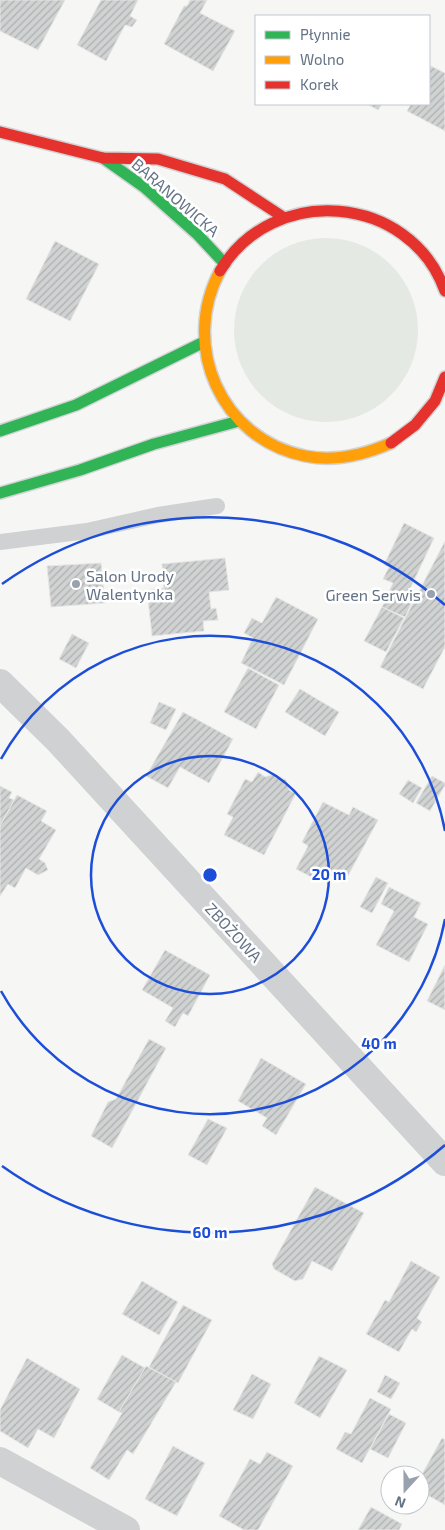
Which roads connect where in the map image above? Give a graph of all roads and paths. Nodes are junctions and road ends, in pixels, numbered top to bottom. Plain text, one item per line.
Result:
1 (0, 132) edge
2 (103, 158) junction
3 (283, 217) junction
4 (225, 264) junction
5 (443, 278) edge
6 (445, 291) edge
7 (204, 342) junction
8 (445, 377) edge
9 (440, 400) edge
10 (239, 421) junction
11 (0, 431) edge
12 (0, 493) edge
13 (217, 506) dead end
14 (0, 542) edge
15 (0, 683) edge
16 (445, 1162) edge
17 (0, 1460) edge
18 (126, 1530) edge

1 - 2 main road, BARANOWICKA
2 - 3 main road, BARANOWICKA
2 - 4 main road, BARANOWICKA
3 - 4 main road
3 - 5 main road
4 - 7 main road
5 - 6 main road
7 - 10 main road
7 - 11 main road
8 - 9 main road
9 - 10 main road
10 - 12 main road
13 - 14 lane
15 - 16 street, ZBOŻOWA
17 - 18 street

